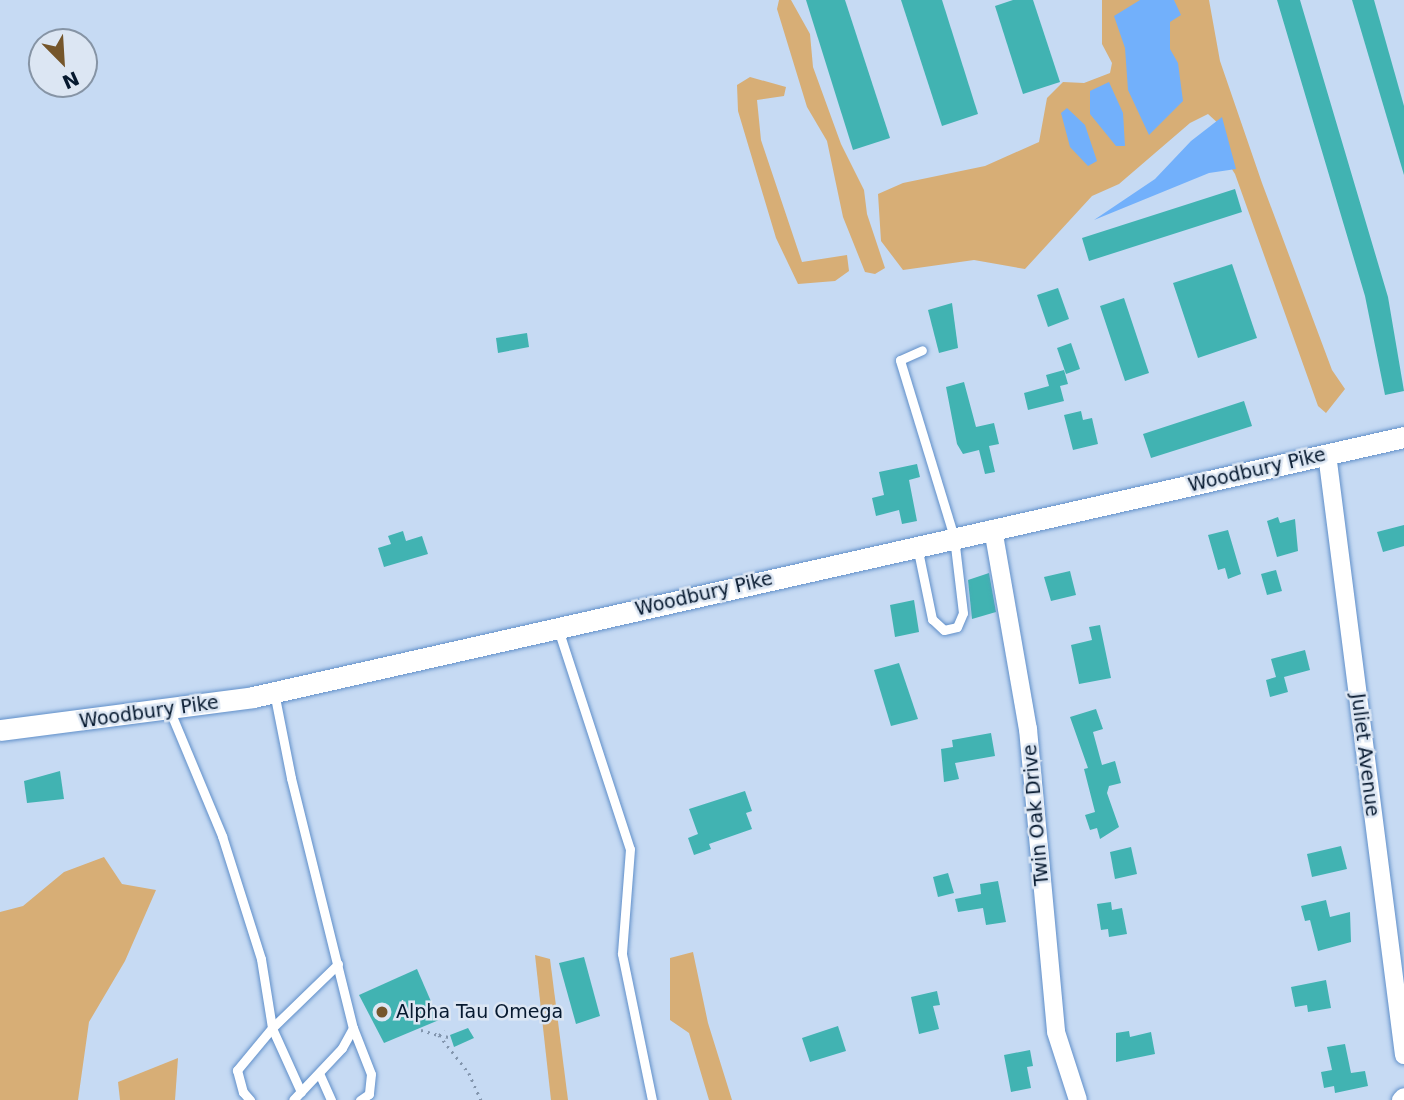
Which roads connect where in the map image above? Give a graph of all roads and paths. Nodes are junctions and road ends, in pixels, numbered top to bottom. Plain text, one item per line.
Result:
1 (922, 350) dead end
2 (1404, 437) edge
3 (1327, 454) junction
4 (993, 528) junction
5 (954, 537) junction
6 (917, 546) junction
7 (558, 628) junction
8 (274, 692) junction
9 (169, 709) junction
10 (0, 730) edge
11 (338, 964) junction
12 (272, 1028) junction
13 (353, 1028) junction
14 (421, 1030) dead end
15 (445, 1031) dead end
16 (439, 1035) junction
17 (449, 1037) dead end
18 (1404, 1055) edge
19 (319, 1073) junction
20 (301, 1092) junction
21 (250, 1100) edge
22 (293, 1100) edge
23 (331, 1100) edge
24 (360, 1100) edge
25 (481, 1100) edge
26 (652, 1100) edge
27 (1078, 1100) edge

1 - 5 lane
2 - 3 street, Woodbury Pike
3 - 4 street, Woodbury Pike
3 - 18 street, Juliet Avenue
4 - 5 street, Woodbury Pike
4 - 27 street, Twin Oak Drive
5 - 6 street, Woodbury Pike
5 - 6 lane
6 - 7 street, Woodbury Pike
7 - 8 street, Woodbury Pike
7 - 26 lane
8 - 9 street, Woodbury Pike
8 - 11 lane
9 - 10 street, Woodbury Pike
9 - 12 lane
11 - 12 lane
11 - 13 lane
12 - 20 lane
12 - 21 lane
13 - 19 lane
13 - 24 lane
14 - 16 path
15 - 16 path
16 - 17 path
16 - 25 path
19 - 20 lane
19 - 23 lane
20 - 22 lane

